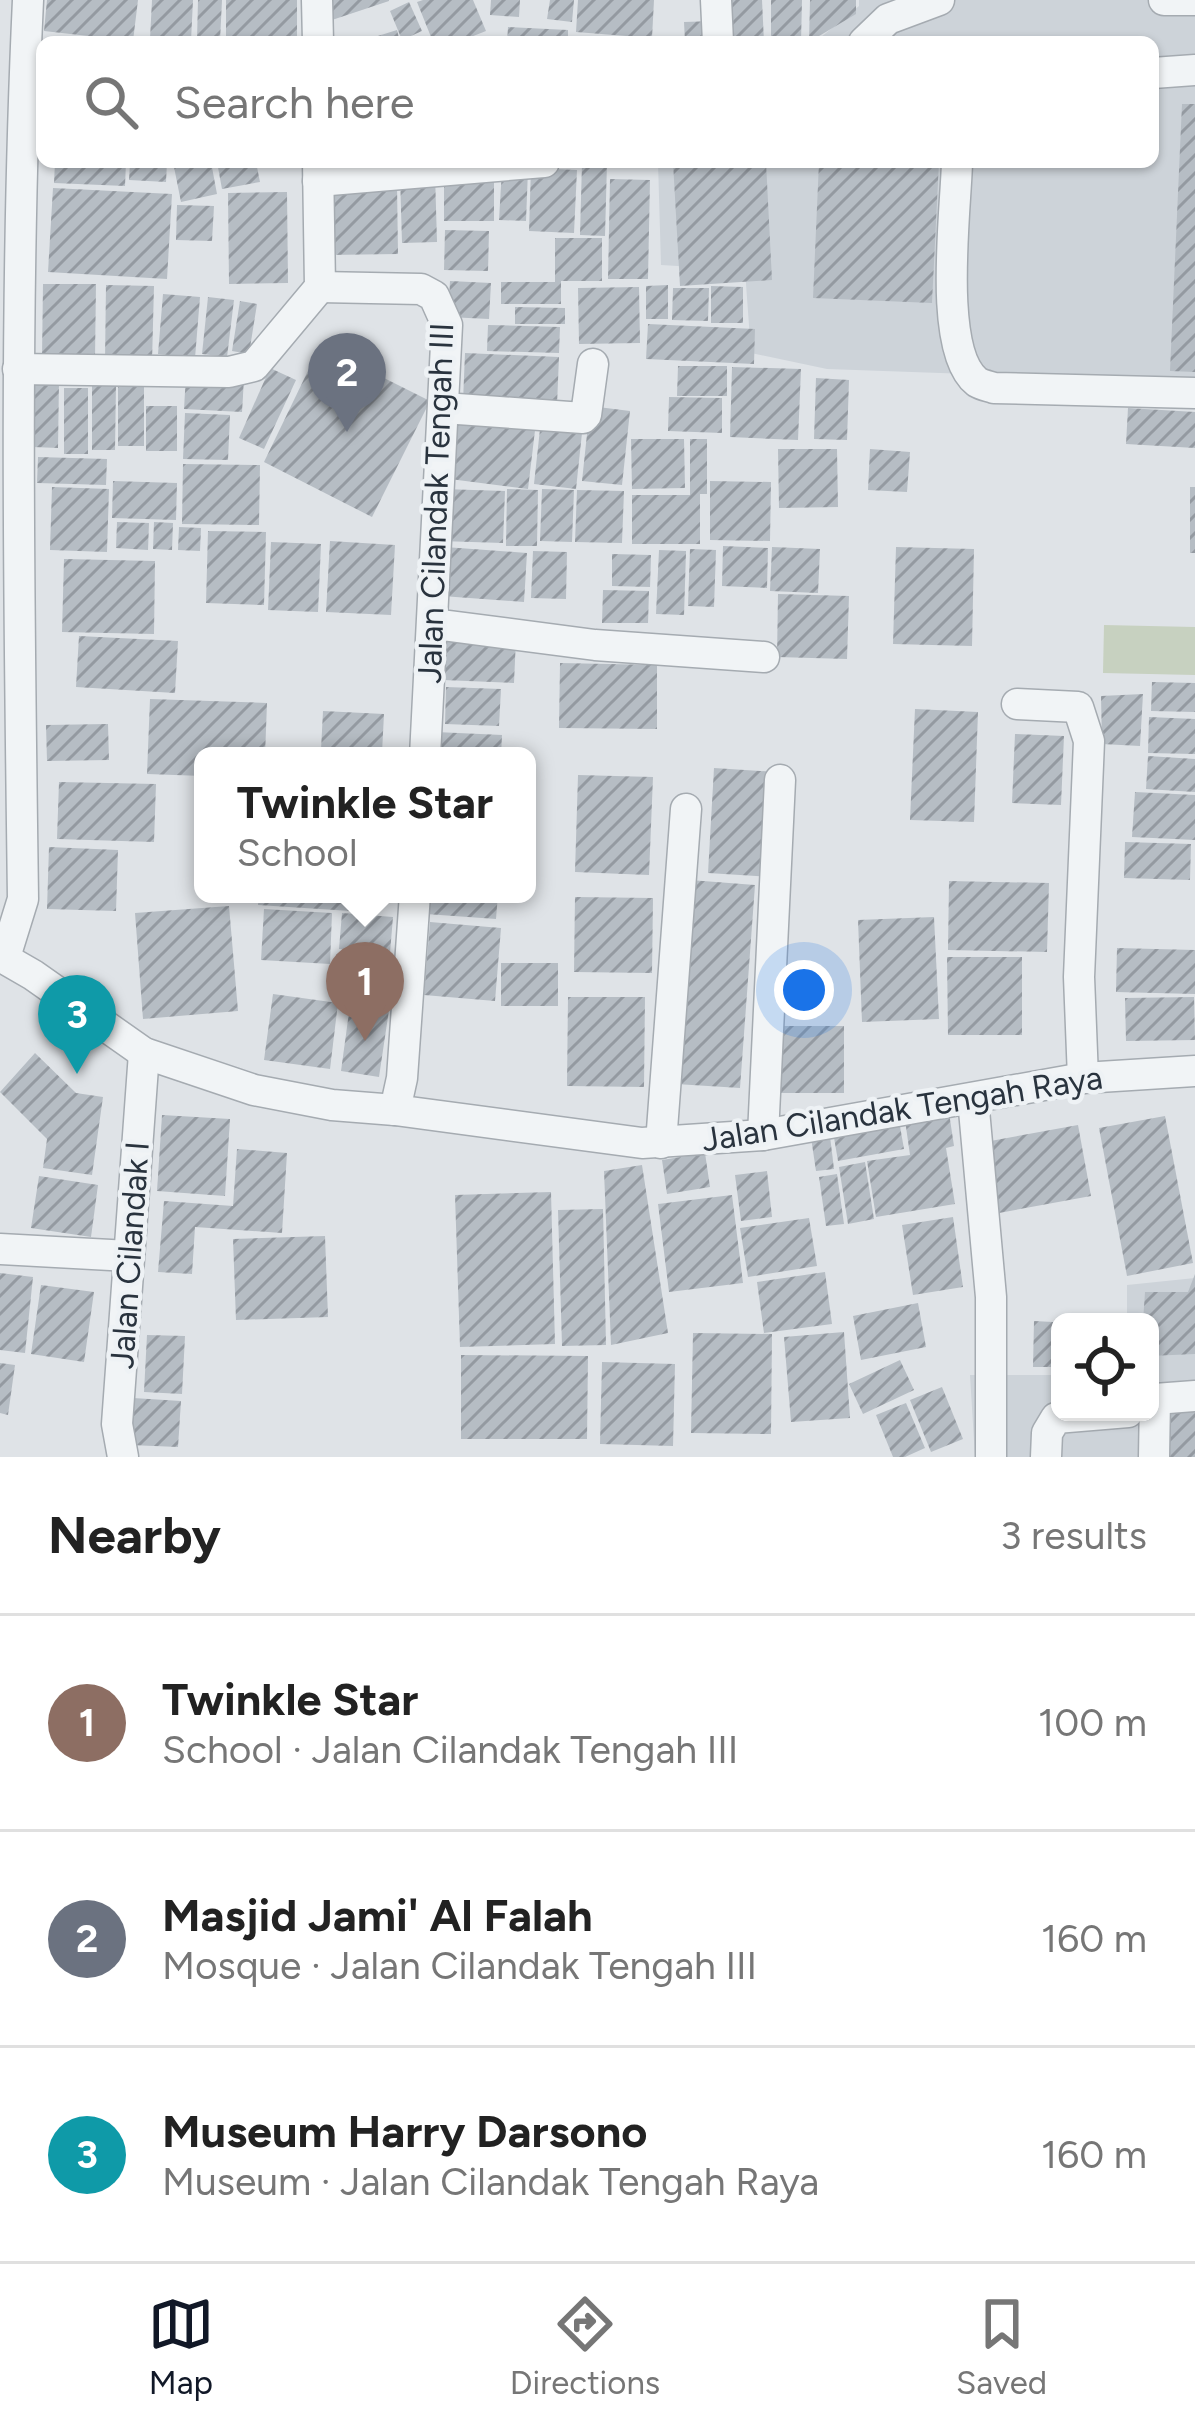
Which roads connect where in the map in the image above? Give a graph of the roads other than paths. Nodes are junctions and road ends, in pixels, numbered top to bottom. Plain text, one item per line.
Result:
1 (28, 0) edge
2 (317, 0) edge
3 (716, 0) edge
4 (939, 0) edge
5 (1164, 0) edge
6 (1195, 0) edge
7 (318, 36) edge
8 (718, 36) edge
9 (870, 36) edge
10 (1195, 70) edge
11 (1159, 73) edge
12 (393, 168) edge
13 (957, 168) edge
14 (318, 171) edge
15 (9, 218) edge
16 (320, 287) junction
17 (593, 364) dead end
18 (18, 369) junction
19 (1195, 393) edge
20 (444, 408) junction
21 (8, 460) edge
22 (434, 624) junction
23 (764, 657) dead end
24 (1017, 704) dead end
25 (426, 747) edge
26 (780, 780) dead end
27 (686, 809) dead end
28 (414, 903) edge
29 (3, 957) edge
30 (144, 1053) junction
31 (1195, 1071) edge
32 (1083, 1078) junction
33 (394, 1110) junction
34 (975, 1113) junction
35 (763, 1135) junction
36 (661, 1143) junction
37 (0, 1250) edge
38 (129, 1256) junction
39 (1159, 1396) edge
40 (1195, 1396) edge
41 (1055, 1421) edge
42 (1146, 1421) edge
43 (123, 1457) edge
44 (991, 1457) edge
45 (1046, 1457) edge
46 (1154, 1457) edge

1 - 15 street
2 - 7 street
3 - 8 street
4 - 9 street
5 - 6 street
10 - 11 street
12 - 14 street
13 - 19 street
14 - 16 street
15 - 18 street
16 - 18 street
16 - 20 street, Jalan Cilandak Tengah III
17 - 20 street
18 - 21 street
20 - 22 street, Jalan Cilandak Tengah III
21 - 29 street
22 - 23 street
22 - 25 street, Jalan Cilandak Tengah III
24 - 32 street
26 - 35 street
27 - 36 street
28 - 33 street
29 - 30 street, Jalan Cilandak Tengah Raya
30 - 33 street, Jalan Cilandak Tengah Raya
30 - 38 street, Jalan Cilandak I
31 - 32 street, Jalan Cilandak Tengah Raya
32 - 34 street, Jalan Cilandak Tengah Raya
33 - 36 street, Jalan Cilandak Tengah Raya
34 - 35 street, Jalan Cilandak Tengah Raya
34 - 44 street
35 - 36 street, Jalan Cilandak Tengah Raya
37 - 38 street
38 - 43 street, Jalan Cilandak I
39 - 40 street
41 - 45 street
42 - 46 street

